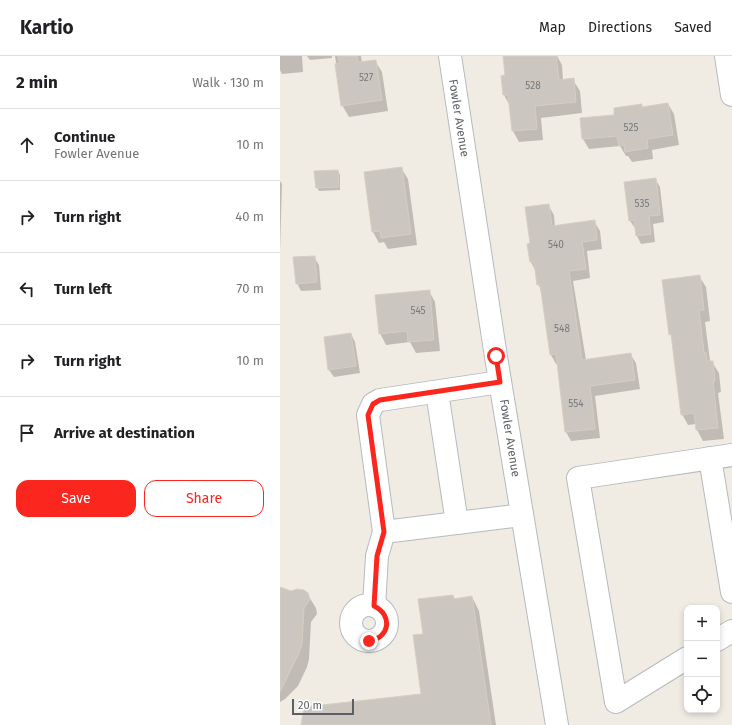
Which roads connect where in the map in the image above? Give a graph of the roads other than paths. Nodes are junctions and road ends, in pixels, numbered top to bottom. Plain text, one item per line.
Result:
1 (450, 56) edge
2 (726, 56) edge
3 (732, 95) edge
4 (500, 382) junction
5 (437, 392) junction
6 (732, 455) edge
7 (710, 458) junction
8 (522, 515) junction
9 (456, 523) junction
10 (384, 532) junction
11 (732, 592) edge
12 (374, 606) dead end
13 (732, 631) edge
14 (720, 638) edge
15 (684, 660) edge
16 (557, 725) edge

1 - 4 street, Fowler Avenue
2 - 3 street
4 - 5 street
4 - 8 street, Fowler Avenue
5 - 9 street
5 - 10 street
6 - 7 street
7 - 11 street
7 - 15 street
8 - 9 street
8 - 16 street, Fowler Avenue
9 - 10 street
10 - 12 street
13 - 14 street

